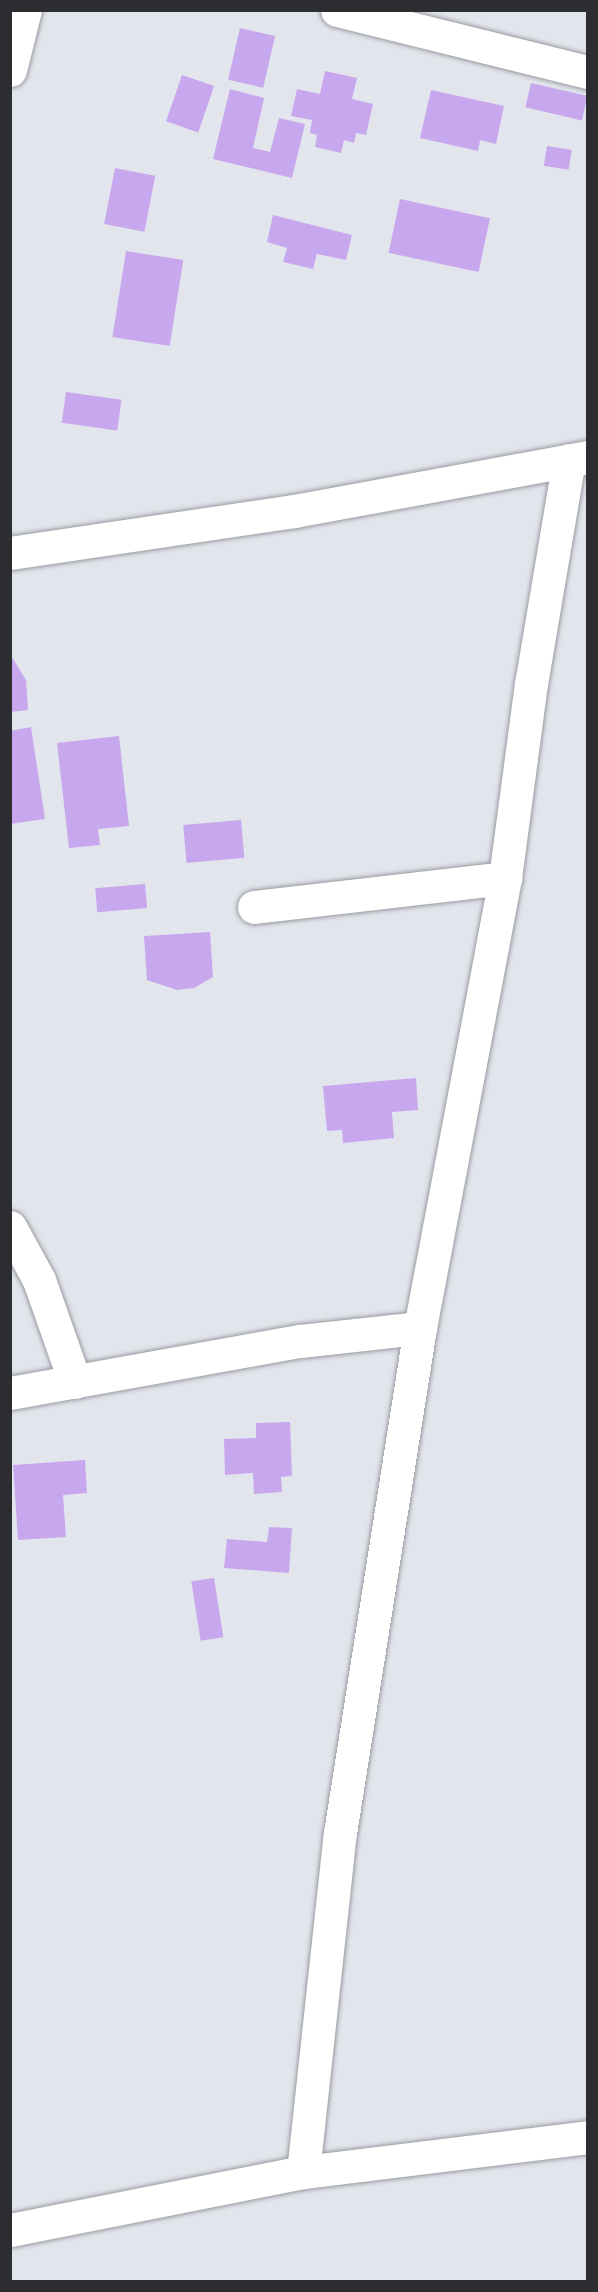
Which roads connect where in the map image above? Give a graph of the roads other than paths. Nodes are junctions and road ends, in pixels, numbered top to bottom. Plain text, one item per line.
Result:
1 (25, 10) edge
2 (337, 10) edge
3 (10, 70) edge
4 (588, 72) edge
5 (578, 458) edge
6 (10, 553) edge
7 (506, 878) junction
8 (254, 907) dead end
9 (10, 1227) edge
10 (420, 1328) junction
11 (75, 1382) junction
12 (10, 1393) edge
13 (588, 2137) edge
14 (303, 2172) junction
15 (10, 2230) edge

1 - 3 street
2 - 4 street
5 - 6 street
5 - 7 street
7 - 8 street
7 - 10 street
9 - 11 street
10 - 11 street
10 - 14 street
11 - 12 street
13 - 14 street
14 - 15 street

